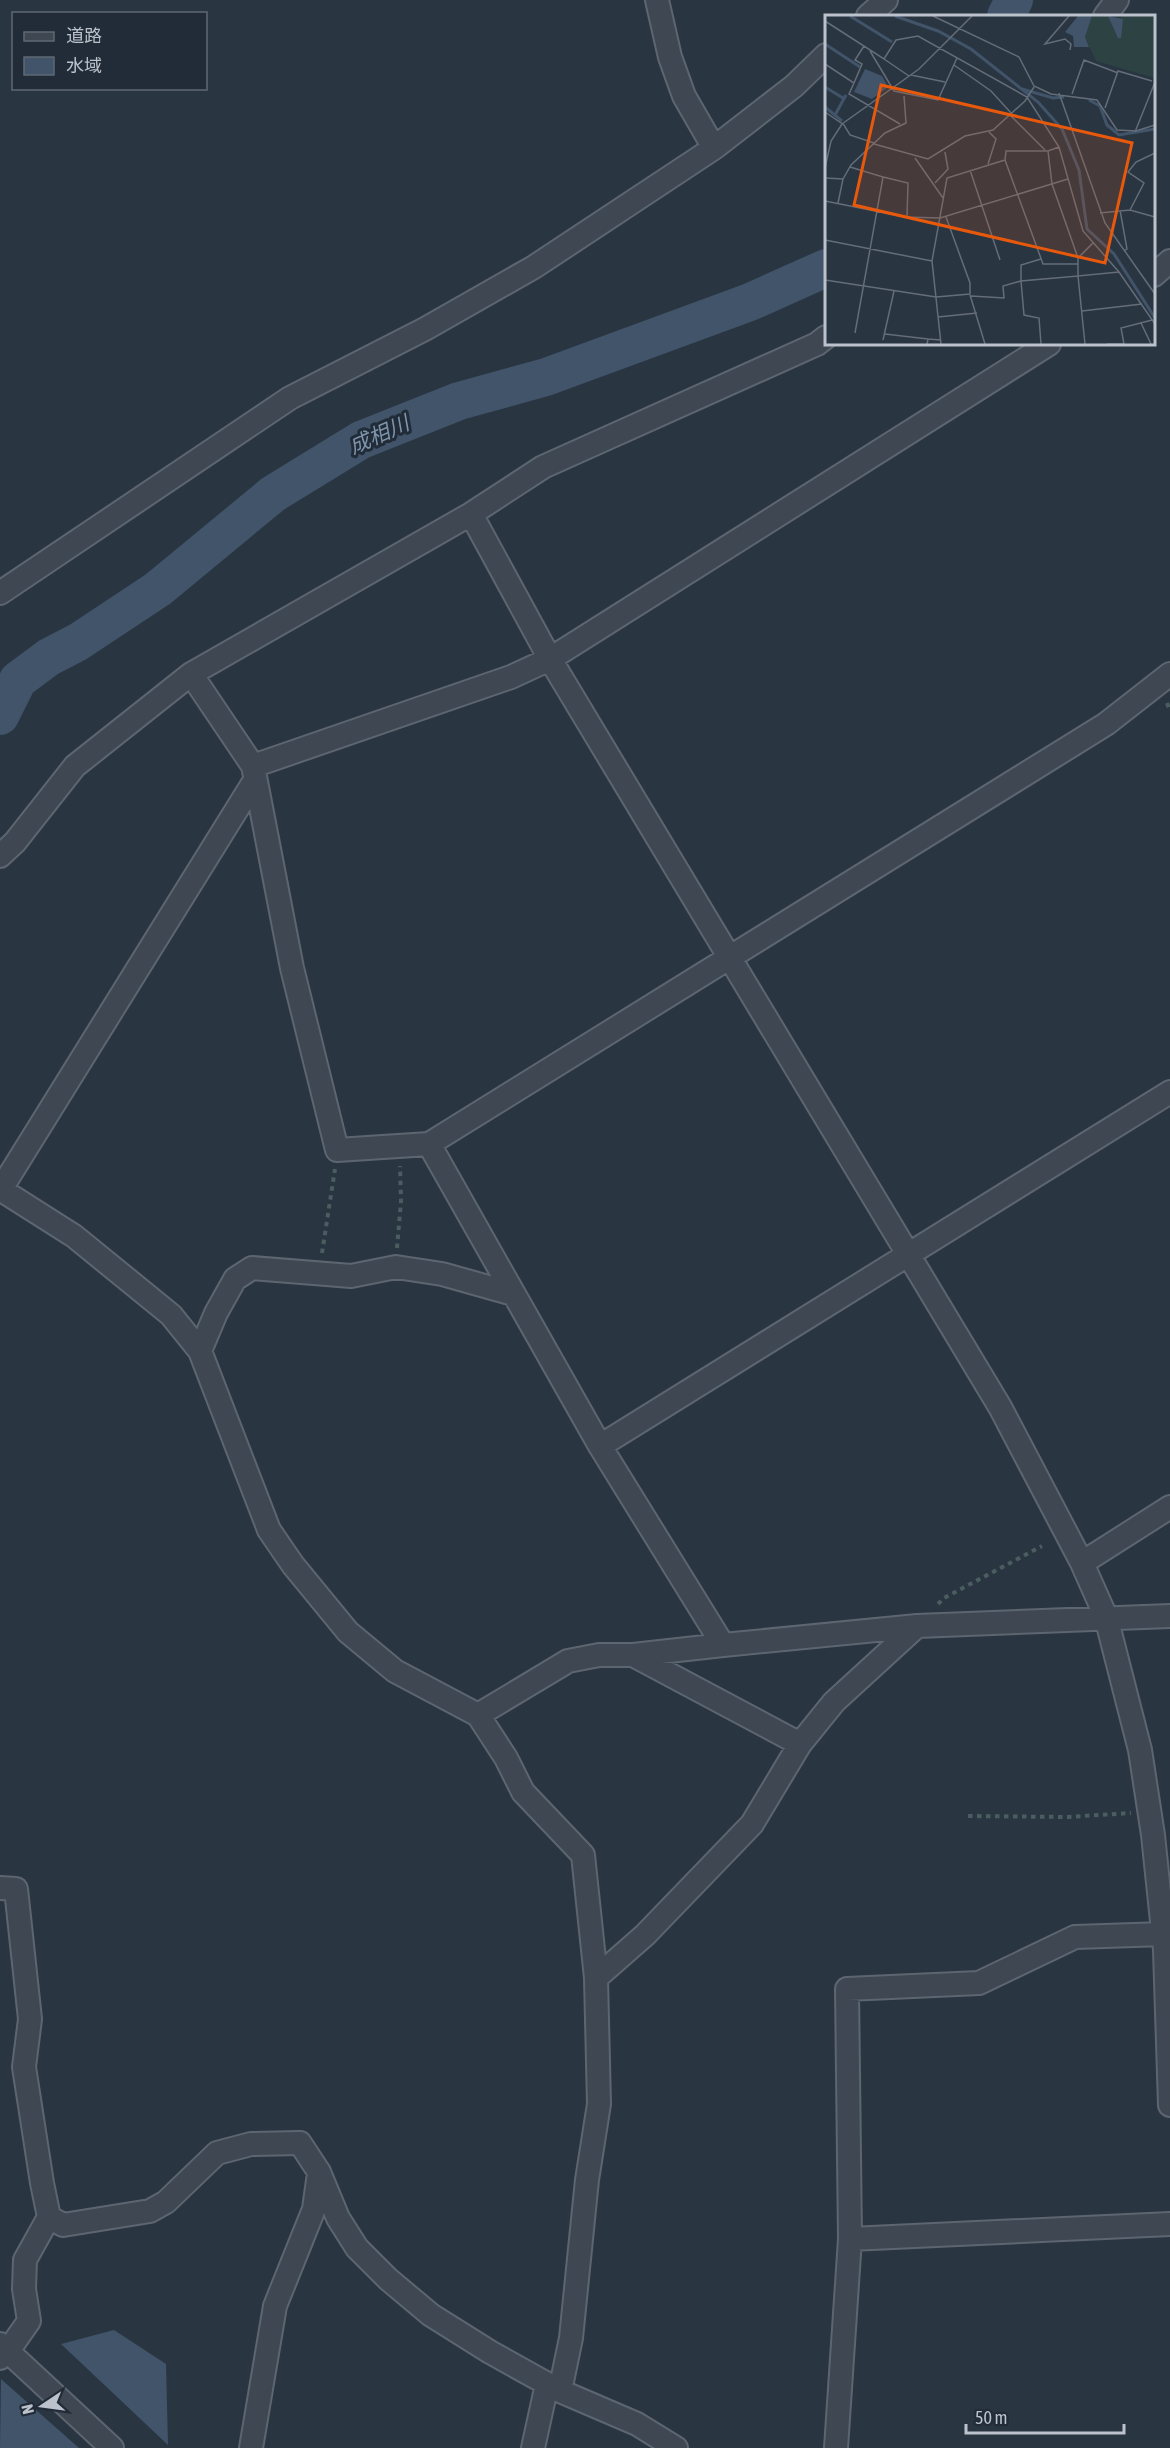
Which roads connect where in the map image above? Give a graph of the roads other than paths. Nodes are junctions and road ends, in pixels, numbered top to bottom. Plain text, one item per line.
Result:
1 (657, 0) edge
2 (886, 0) edge
3 (1117, 0) edge
4 (868, 15) edge
5 (1106, 15) edge
6 (825, 56) edge
7 (714, 148) junction
8 (1155, 255) edge
9 (1170, 259) edge
10 (1155, 274) edge
11 (825, 338) edge
12 (1047, 345) edge
13 (471, 514) junction
14 (0, 593) edge
15 (550, 658) junction
16 (191, 674) junction
17 (1170, 674) edge
18 (254, 773) junction
19 (0, 856) edge
20 (731, 958) junction
21 (1170, 1092) edge
22 (429, 1144) junction
23 (0, 1189) edge
24 (909, 1255) junction
25 (513, 1294) junction
26 (200, 1351) junction
27 (600, 1446) junction
28 (1170, 1507) edge
29 (1082, 1563) junction
30 (1170, 1616) edge
31 (1106, 1617) junction
32 (917, 1626) junction
33 (723, 1645) junction
34 (633, 1655) junction
35 (478, 1715) junction
36 (800, 1744) junction
37 (0, 1888) edge
38 (1164, 1934) junction
39 (596, 1978) junction
40 (1170, 2105) edge
41 (320, 2172) junction
42 (49, 2217) junction
43 (1170, 2224) edge
44 (850, 2239) junction
45 (3, 2351) edge
46 (554, 2387) junction
47 (112, 2448) edge
48 (251, 2448) edge
49 (533, 2448) edge
50 (676, 2448) edge
51 (836, 2448) edge

1 - 7 street
2 - 4 street
3 - 5 street
6 - 7 street
7 - 14 street
8 - 9 street
9 - 10 street
11 - 13 street
12 - 15 street
13 - 15 street
13 - 16 street
15 - 18 street
15 - 20 street
16 - 18 street
16 - 19 street
17 - 20 street
18 - 22 street
18 - 23 street
20 - 22 street
20 - 24 street
21 - 24 street
22 - 25 street
23 - 26 street
24 - 27 street
24 - 29 street
25 - 26 street
25 - 27 street
26 - 35 street
27 - 33 street
28 - 29 street
29 - 31 street
30 - 31 street
31 - 32 street
31 - 38 street
32 - 33 street
32 - 36 street
33 - 34 street
34 - 35 street
34 - 36 street
35 - 39 street
36 - 39 street
37 - 42 street
38 - 40 street
38 - 44 street
39 - 46 street
41 - 42 street
41 - 46 street
41 - 48 street
42 - 45 street
43 - 44 street
44 - 51 street
45 - 47 street
46 - 49 street
46 - 50 street

